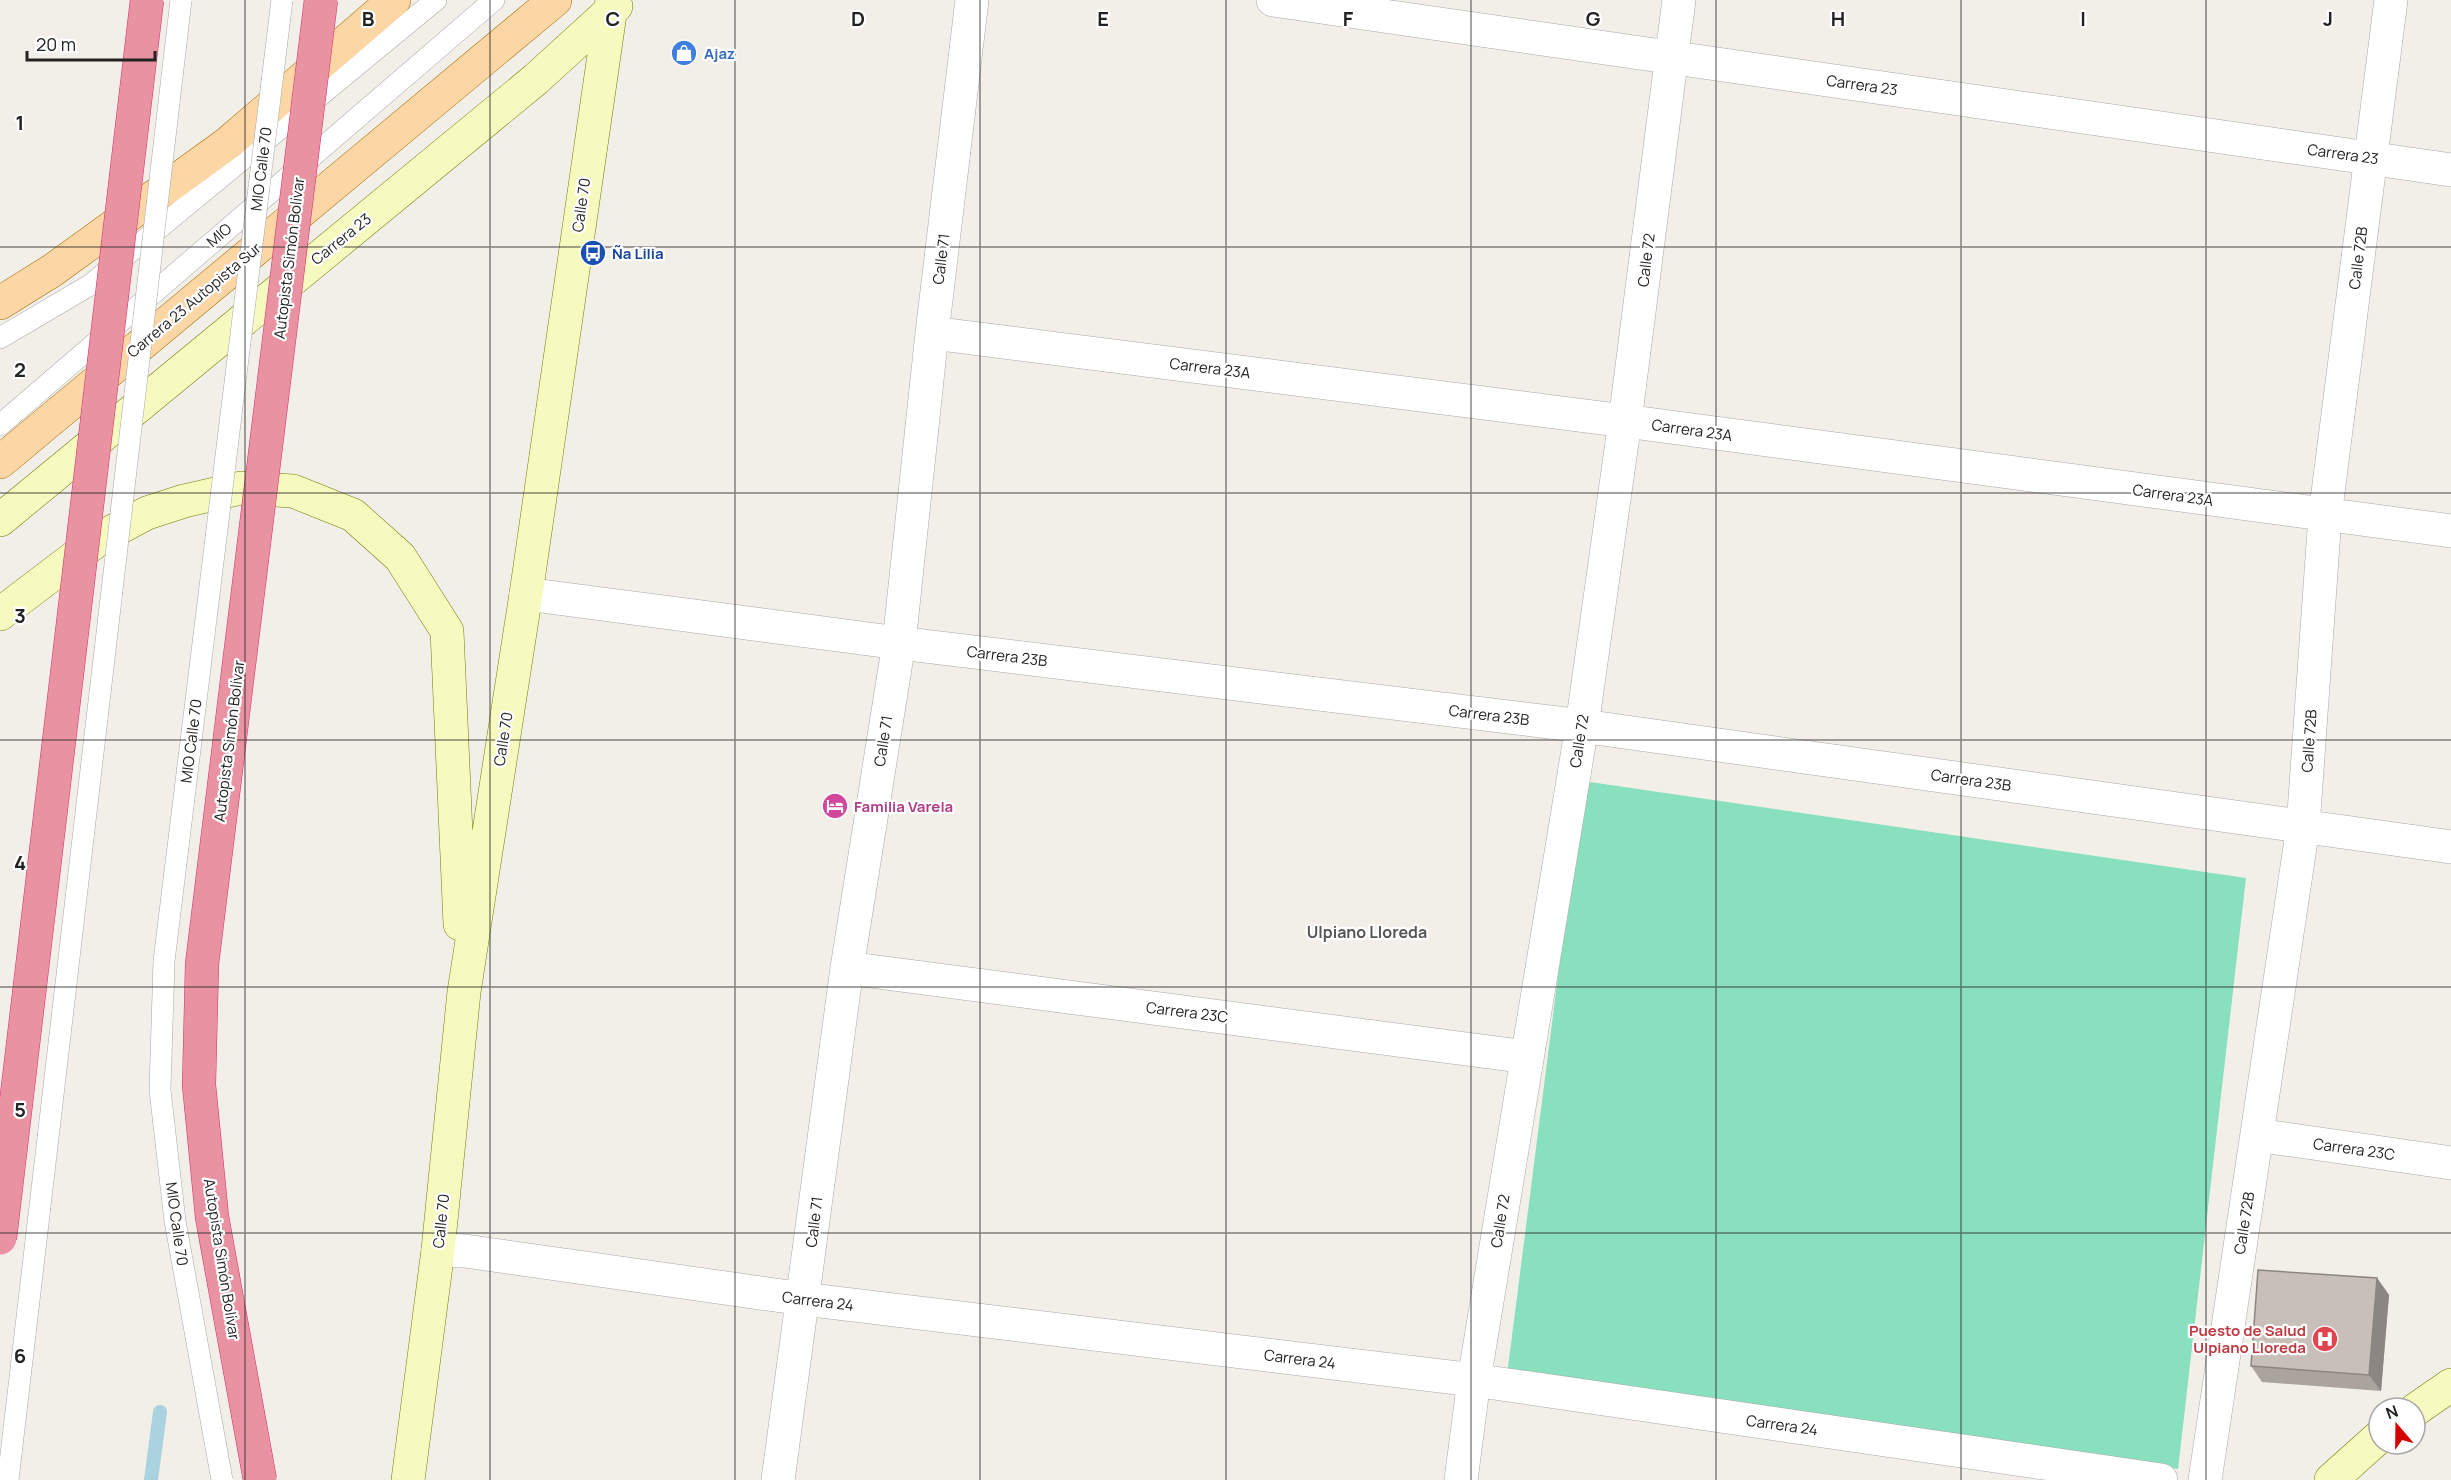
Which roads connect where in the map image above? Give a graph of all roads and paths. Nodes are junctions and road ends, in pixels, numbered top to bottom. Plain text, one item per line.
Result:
1 (147, 0) edge
2 (181, 0) edge
3 (282, 0) edge
4 (321, 0) edge
5 (394, 0) edge
6 (436, 0) edge
7 (494, 0) edge
8 (555, 0) edge
9 (972, 0) edge
10 (1273, 0) edge
11 (1679, 0) edge
12 (2391, 0) edge
13 (615, 4) edge
14 (1672, 57) junction
15 (2371, 158) junction
16 (2451, 170) edge
17 (0, 303) edge
18 (932, 333) junction
19 (0, 338) edge
20 (1625, 421) junction
21 (0, 425) edge
22 (0, 462) edge
23 (2325, 516) junction
24 (0, 520) edge
25 (2451, 531) edge
26 (526, 594) junction
27 (0, 614) edge
28 (899, 644) junction
29 (1582, 726) junction
30 (2303, 826) junction
31 (2451, 847) edge
32 (847, 968) junction
33 (464, 992) junction
34 (1527, 1057) junction
35 (2257, 1135) junction
36 (2451, 1163) edge
37 (0, 1238) edge
38 (438, 1250) junction
39 (803, 1299) junction
40 (1474, 1380) junction
41 (2451, 1385) edge
42 (2427, 1402) edge
43 (2367, 1448) edge
44 (8, 1480) edge
45 (222, 1480) edge
46 (260, 1480) edge
47 (408, 1480) edge
48 (778, 1480) edge
49 (1461, 1480) edge
50 (2161, 1480) edge
51 (2205, 1480) edge
52 (2331, 1480) edge

1 - 37 highway, bridge
2 - 44 lane, bridge
3 - 45 lane, MIO Calle 70, bridge
4 - 46 highway, Autopista Simón Bolívar, bridge
5 - 17 main road
6 - 19 lane
7 - 21 lane, MIO
8 - 22 main road, Carrera 23 Autopista Sur
9 - 18 street, Calle 71
10 - 14 street, Carrera 23
11 - 14 street, Calle 72
12 - 15 street, Calle 72B
13 - 24 street, Carrera 23
13 - 26 street, Calle 70
14 - 15 street, Carrera 23
14 - 20 street, Calle 72
15 - 16 street, Carrera 23
15 - 23 street, Calle 72B
18 - 20 street, Carrera 23A
18 - 28 street, Calle 71
20 - 23 street, Carrera 23A
20 - 29 street, Calle 72
23 - 25 street, Carrera 23A
23 - 30 street, Calle 72B
26 - 28 street, Carrera 23B
26 - 33 street, Calle 70
27 - 33 street
28 - 29 street, Carrera 23B
28 - 32 street, Calle 71
29 - 30 street, Carrera 23B
29 - 34 street, Calle 72
30 - 31 street, Carrera 23B
30 - 35 street, Calle 72B
32 - 34 street, Carrera 23C
32 - 39 street, Calle 71
33 - 38 street, Calle 70
34 - 40 street, Calle 72
35 - 36 street, Carrera 23C
35 - 51 street, Calle 72B
38 - 39 street, Carrera 24
38 - 47 street, Calle 70
39 - 40 street, Carrera 24
39 - 48 street, Calle 71
40 - 49 street, Calle 72
40 - 50 street, Carrera 24
41 - 42 street
43 - 52 street

